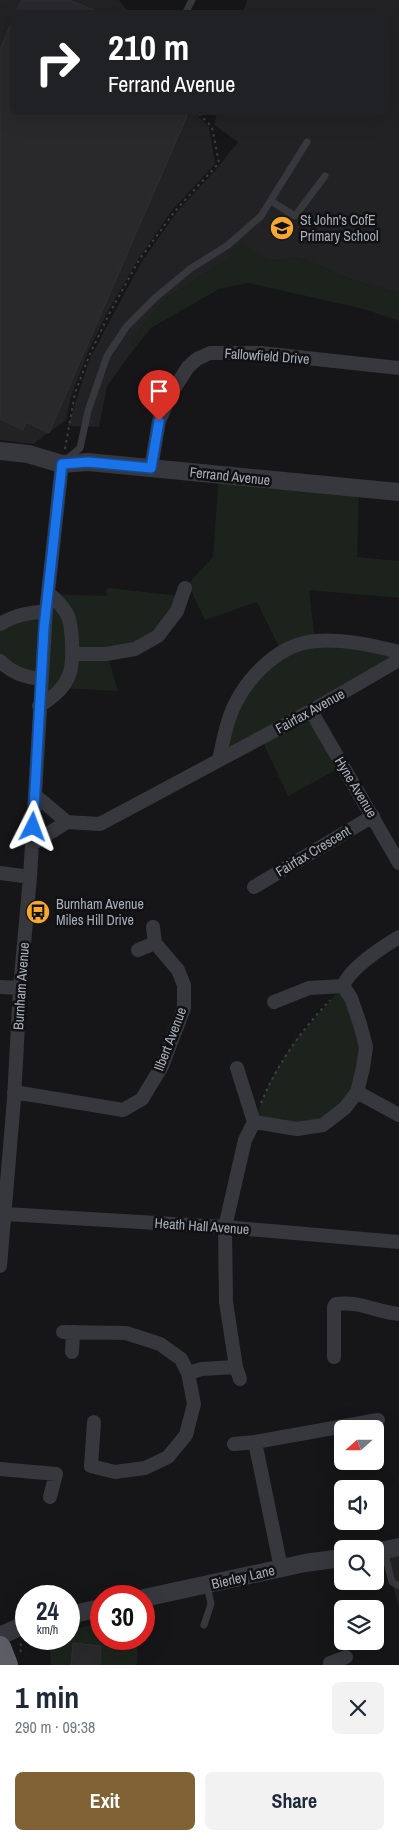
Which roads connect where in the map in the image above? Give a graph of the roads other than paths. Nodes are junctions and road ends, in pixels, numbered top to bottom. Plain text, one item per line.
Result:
1 (308, 142) dead end
2 (325, 176) dead end
3 (270, 201) junction
4 (399, 368) edge
5 (0, 451) edge
6 (62, 464) junction
7 (151, 468) junction
8 (399, 492) edge
9 (184, 588) dead end
10 (48, 594) junction
11 (46, 611) junction
12 (0, 624) edge
13 (399, 652) edge
14 (72, 654) junction
15 (399, 660) edge
16 (0, 661) edge
17 (40, 679) junction
18 (39, 706) junction
19 (311, 711) junction
20 (219, 760) junction
21 (35, 795) junction
22 (373, 816) junction
23 (67, 822) junction
24 (32, 844) junction
25 (399, 863) edge
26 (0, 873) edge
27 (30, 877) junction
28 (254, 887) dead end
29 (153, 927) dead end
30 (399, 937) edge
31 (155, 942) junction
32 (138, 950) dead end
33 (343, 986) junction
34 (0, 987) edge
35 (20, 988) junction
36 (274, 1002) dead end
37 (237, 1068) dead end
38 (14, 1092) junction
39 (357, 1092) junction
40 (399, 1115) edge
41 (254, 1122) junction
42 (5, 1147) edge
43 (5, 1214) junction
44 (225, 1227) junction
45 (399, 1242) edge
46 (0, 1266) edge
47 (399, 1314) edge
48 (72, 1352) dead end
49 (334, 1357) dead end
50 (188, 1373) junction
51 (94, 1422) dead end
52 (334, 1428) edge
53 (255, 1442) junction
54 (234, 1444) dead end
55 (0, 1469) edge
56 (50, 1497) dead end
57 (386, 1550) edge
58 (334, 1559) edge
59 (281, 1568) junction
60 (207, 1585) junction
61 (399, 1586) edge
62 (155, 1596) edge
63 (204, 1626) dead end
64 (15, 1629) edge
65 (0, 1636) edge
66 (0, 1647) edge
67 (346, 1657) dead end
68 (7, 1665) edge
69 (330, 1665) edge

1 - 3 lane
2 - 3 lane
3 - 6 lane
4 - 7 street, Fallowfield Drive
5 - 6 street
6 - 7 street, Ferrand Avenue
6 - 10 street, Burnham Avenue
7 - 8 street, Ferrand Avenue
9 - 14 street
10 - 11 street, Burnham Avenue
10 - 14 street
11 - 12 street
11 - 17 street, Burnham Avenue
13 - 20 street
14 - 18 street
15 - 19 street, Fairfax Avenue
16 - 17 street
17 - 18 street, Burnham Avenue
18 - 21 street, Burnham Avenue
19 - 20 street, Fairfax Avenue
19 - 22 street, Hyne Avenue
20 - 23 street, Fairfax Avenue
21 - 23 street
21 - 24 street, Burnham Avenue
22 - 25 street, Hyne Avenue
22 - 28 street, Fairfax Crescent
23 - 24 street
24 - 27 street, Burnham Avenue
26 - 27 street
27 - 35 street, Burnham Avenue
29 - 31 street
30 - 33 street
31 - 32 street
31 - 38 street, Ilbert Avenue
33 - 36 street
33 - 39 street
34 - 35 street
35 - 38 street, Burnham Avenue
37 - 41 street
38 - 42 street, Burnham Avenue
39 - 40 street
39 - 41 street
41 - 44 street
42 - 43 street, Burnham Avenue
43 - 44 street, Heath Hall Avenue
43 - 46 street, Burnham Avenue
44 - 45 street, Heath Hall Avenue
44 - 50 street
47 - 49 street
48 - 50 street
50 - 51 street
52 - 53 street
53 - 54 street
53 - 59 street
55 - 56 street
57 - 61 lane
58 - 59 street, Bierley Lane
59 - 60 street, Bierley Lane
60 - 62 street, Bierley Lane
60 - 63 lane
64 - 65 street
66 - 68 highway
67 - 69 street

